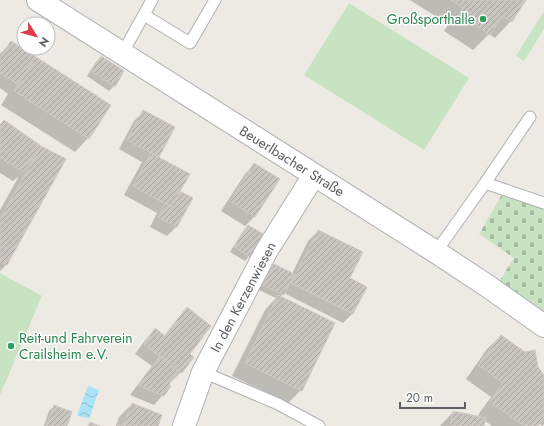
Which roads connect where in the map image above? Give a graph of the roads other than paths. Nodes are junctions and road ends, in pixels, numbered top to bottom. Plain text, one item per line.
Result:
1 (38, 0) edge
2 (152, 0) edge
3 (214, 0) edge
4 (144, 15) junction
5 (122, 54) junction
6 (530, 117) dead end
7 (314, 175) junction
8 (485, 183) junction
9 (544, 203) edge
10 (436, 252) junction
11 (544, 326) edge
12 (203, 372) junction
13 (184, 426) edge
14 (319, 426) edge

1 - 5 street, Beuerlbacher Straße
2 - 4 lane
3 - 4 lane
4 - 5 lane
5 - 7 street, Beuerlbacher Straße
6 - 8 lane
7 - 10 street, Beuerlbacher Straße
7 - 12 street, In den Kerzenwiesen
8 - 9 lane
8 - 10 lane
10 - 11 street, Beuerlbacher Straße
12 - 13 street, In den Kerzenwiesen
12 - 14 lane

